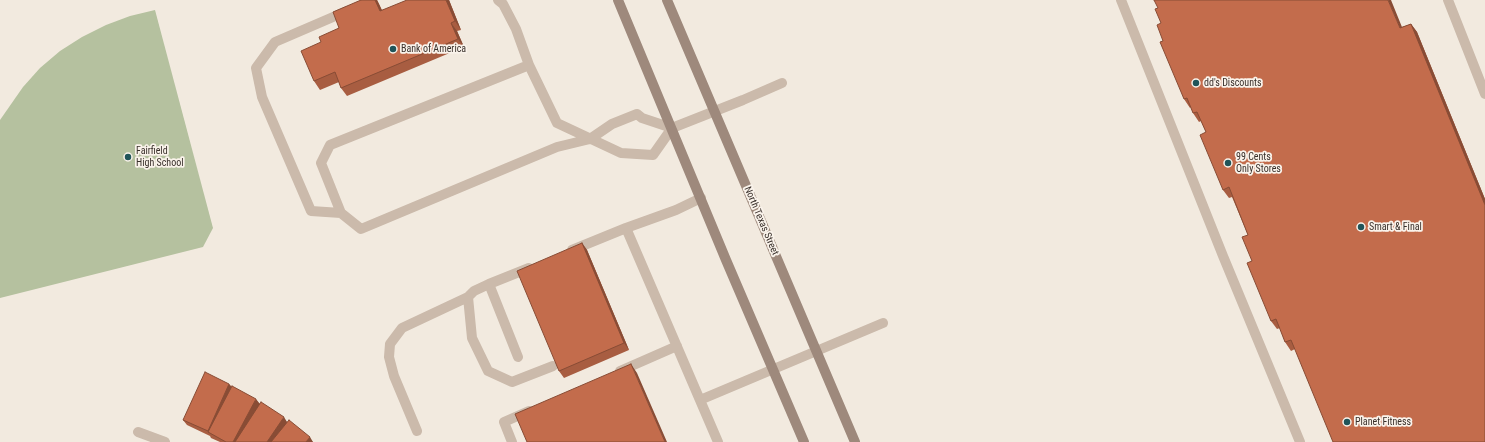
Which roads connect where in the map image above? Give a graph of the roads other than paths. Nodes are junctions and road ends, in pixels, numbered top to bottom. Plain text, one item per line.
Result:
1 (498, 0) edge
2 (618, 0) edge
3 (667, 0) edge
4 (1121, 0) edge
5 (1448, 0) edge
6 (360, 6) edge
7 (529, 65) junction
8 (782, 83) dead end
9 (1485, 94) edge
10 (714, 111) junction
11 (672, 128) junction
12 (590, 139) junction
13 (701, 198) junction
14 (341, 212) junction
15 (626, 228) junction
16 (561, 254) edge
17 (540, 263) edge
18 (489, 284) junction
19 (468, 297) junction
20 (883, 322) dead end
21 (677, 346) junction
22 (816, 351) junction
23 (518, 357) dead end
24 (553, 366) edge
25 (773, 369) junction
26 (612, 375) edge
27 (700, 400) junction
28 (540, 406) edge
29 (417, 431) dead end
30 (138, 432) dead end
31 (165, 442) edge
32 (512, 442) edge
33 (718, 442) edge
34 (804, 442) edge
35 (855, 442) edge
36 (1300, 442) edge

1 - 7 lane
2 - 11 main road
3 - 10 main road, North Texas Street
4 - 36 lane
5 - 9 lane
6 - 14 lane
7 - 12 lane
7 - 14 lane
8 - 10 lane
10 - 11 lane
10 - 22 main road, North Texas Street
11 - 12 lane
11 - 12 lane
11 - 13 main road
12 - 14 lane
13 - 15 lane
13 - 25 main road
15 - 16 lane
15 - 21 lane
17 - 18 lane
18 - 19 lane
18 - 23 lane
19 - 24 lane
19 - 29 lane
20 - 22 lane
21 - 26 lane
21 - 27 lane
22 - 25 lane
22 - 35 main road, North Texas Street
25 - 27 lane
25 - 34 main road
27 - 33 lane
28 - 32 lane
30 - 31 lane

